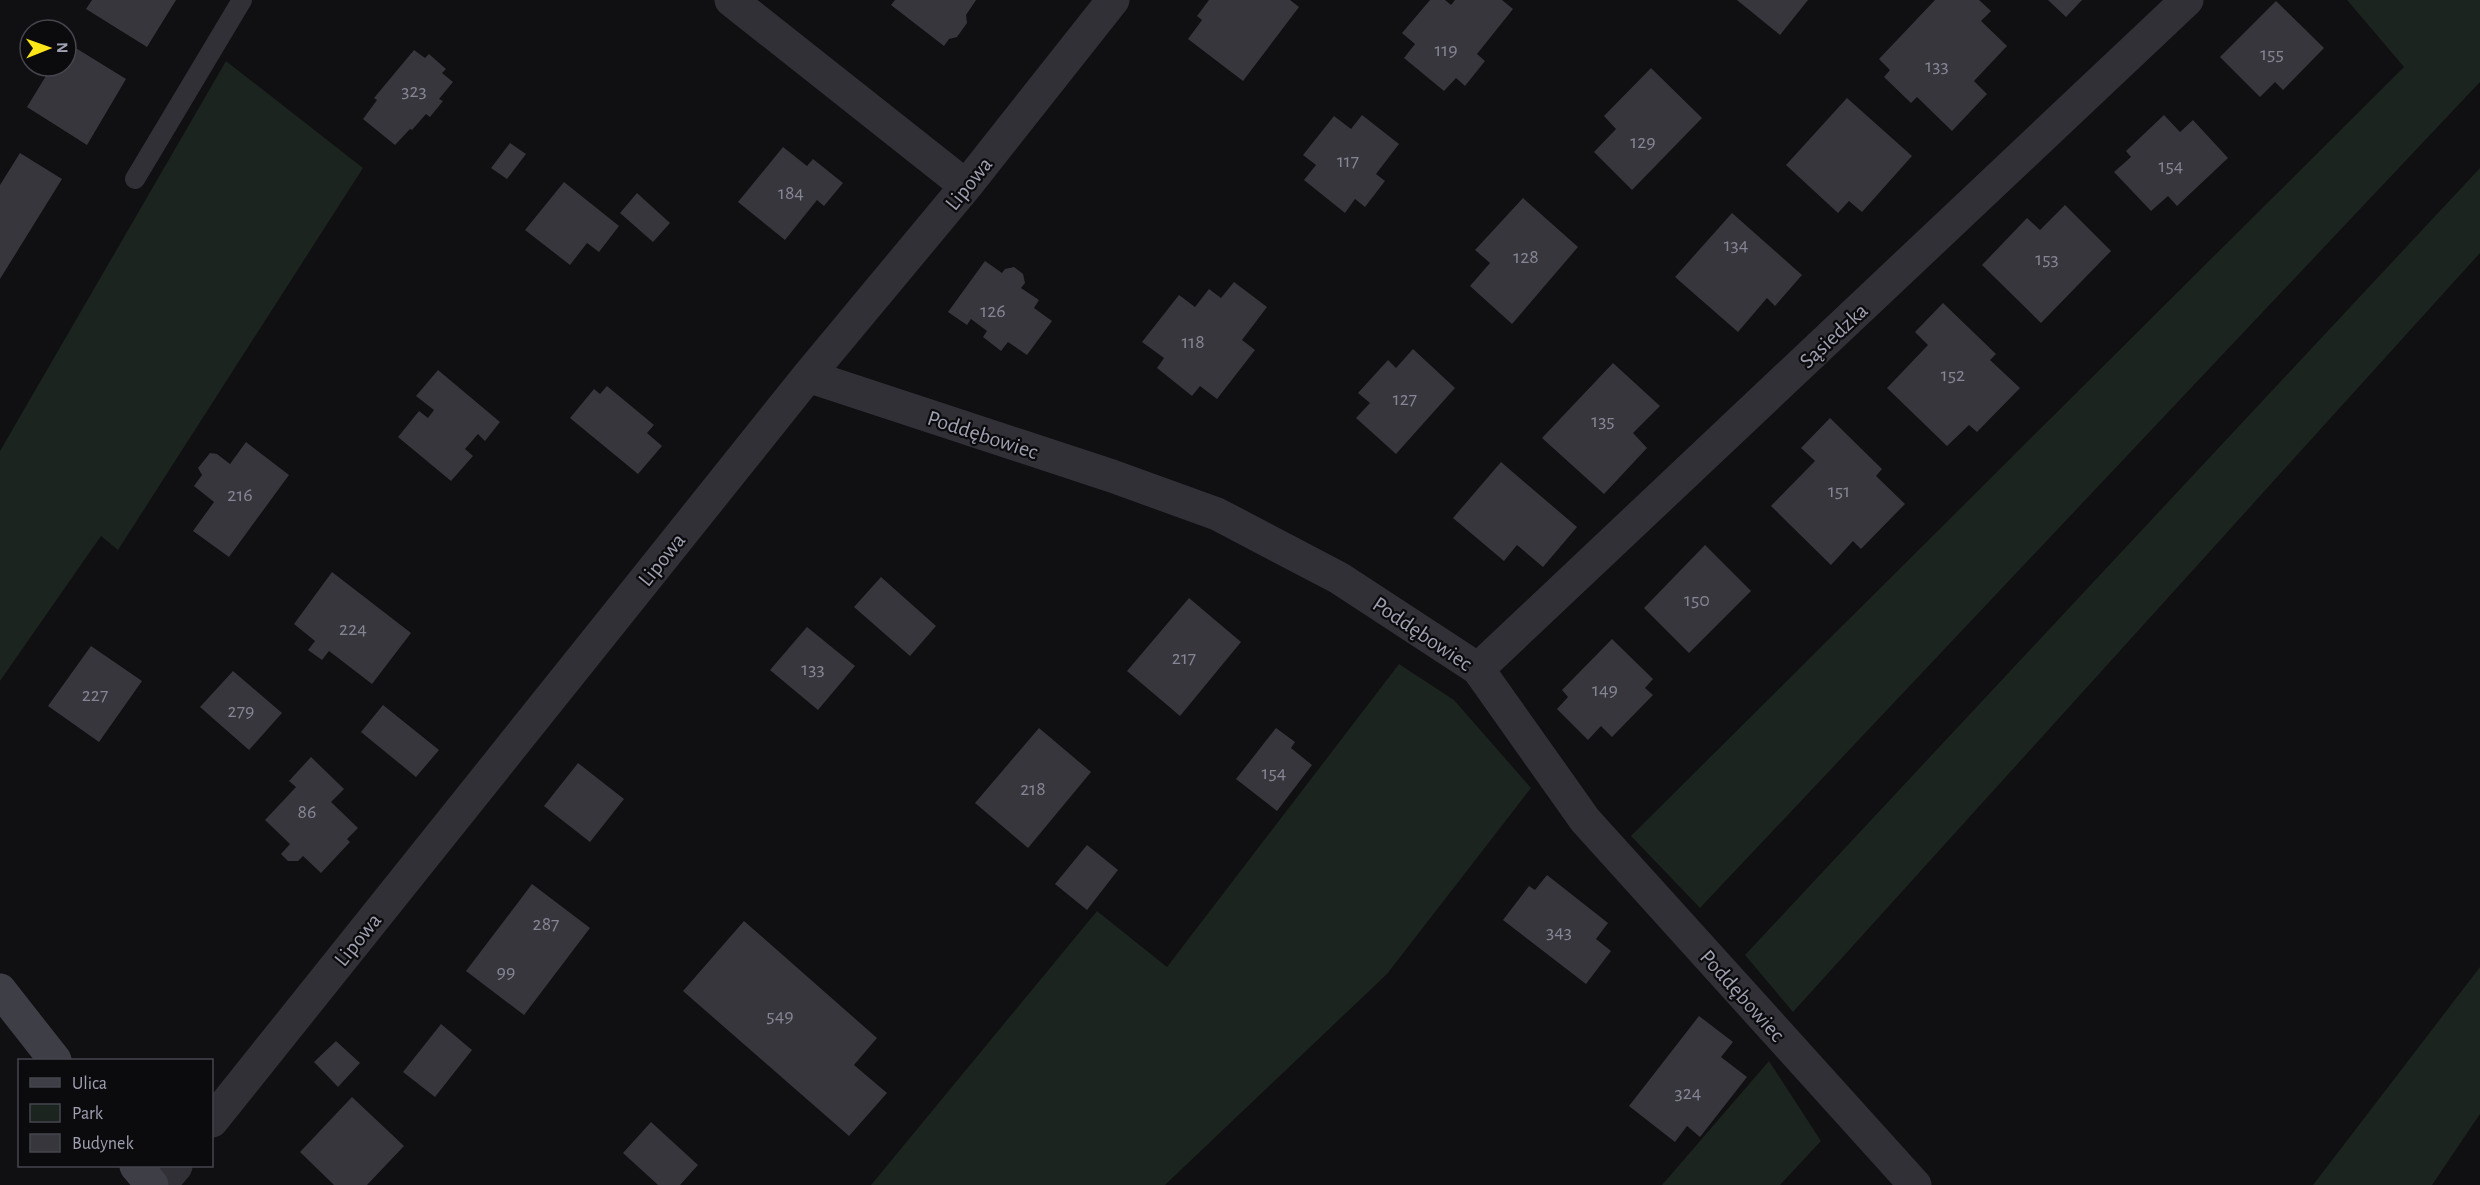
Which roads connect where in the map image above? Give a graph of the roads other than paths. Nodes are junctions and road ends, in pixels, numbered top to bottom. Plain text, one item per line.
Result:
1 (242, 0) edge
2 (731, 0) edge
3 (1113, 0) edge
4 (2187, 0) edge
5 (135, 179) dead end
6 (966, 186) junction
7 (808, 376) junction
8 (1478, 669) junction
9 (0, 990) edge
10 (54, 1059) edge
11 (213, 1120) edge
12 (137, 1167) edge
13 (175, 1167) edge
14 (152, 1185) edge
15 (160, 1185) edge
16 (1915, 1185) edge

1 - 5 lane
2 - 6 street
3 - 6 street, Lipowa
4 - 8 street, Sąsiedzka
6 - 7 street, Lipowa
7 - 8 street, Poddębowiec
7 - 11 street, Lipowa
8 - 16 street, Poddębowiec
9 - 10 main road
12 - 14 main road
13 - 15 street

